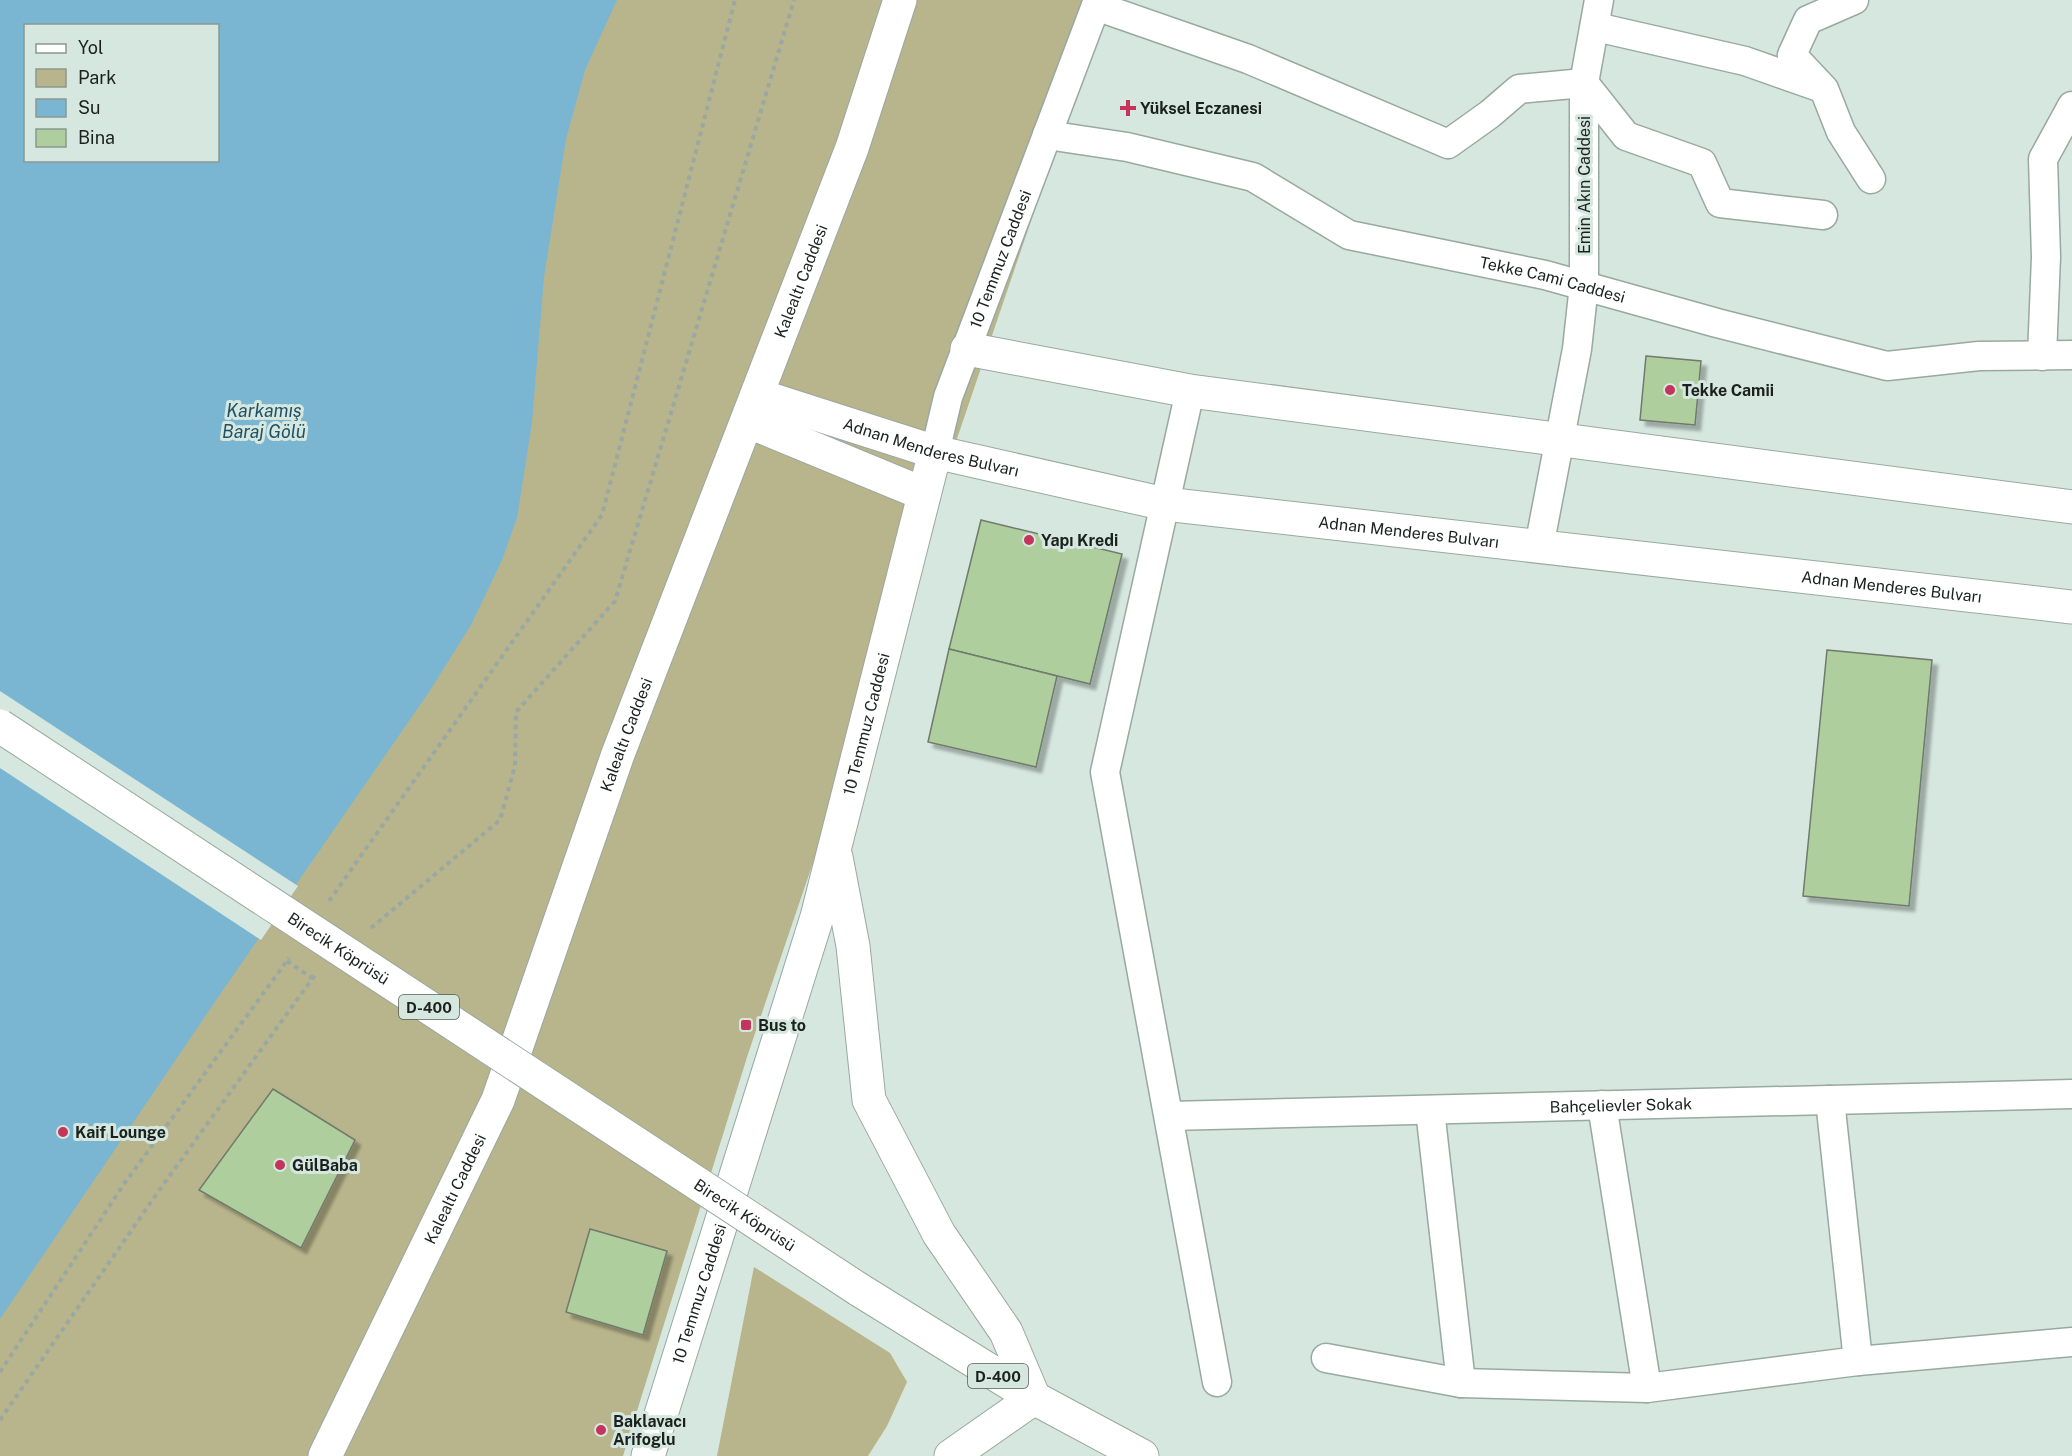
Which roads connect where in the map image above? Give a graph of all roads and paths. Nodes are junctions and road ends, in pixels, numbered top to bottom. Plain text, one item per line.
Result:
1 (735, 0) edge
2 (794, 0) edge
3 (900, 0) edge
4 (1854, 0) edge
5 (1097, 3) edge
6 (1597, 13) edge
7 (1584, 83) junction
8 (1824, 89) junction
9 (2072, 106) edge
10 (1047, 135) junction
11 (1871, 179) dead end
12 (1823, 215) dead end
13 (1584, 285) junction
14 (967, 349) junction
15 (2072, 355) edge
16 (2042, 356) junction
17 (1190, 391) junction
18 (752, 408) junction
19 (1560, 439) junction
20 (935, 452) junction
21 (924, 494) junction
22 (1165, 504) junction
23 (2072, 507) edge
24 (1539, 547) junction
25 (2072, 607) edge
26 (0, 726) edge
27 (834, 849) junction
28 (328, 902) dead end
29 (365, 933) dead end
30 (294, 951) dead end
31 (287, 961) junction
32 (321, 971) dead end
33 (312, 978) junction
34 (2072, 1094) edge
35 (1830, 1100) junction
36 (1602, 1105) junction
37 (1430, 1110) junction
38 (1169, 1116) junction
39 (2072, 1342) edge
40 (1326, 1358) dead end
41 (1858, 1360) junction
42 (0, 1372) edge
43 (1217, 1382) dead end
44 (1461, 1383) junction
45 (1647, 1388) junction
46 (1034, 1398) junction
47 (0, 1420) edge
48 (325, 1456) edge
49 (648, 1456) edge
50 (951, 1456) edge
51 (1142, 1456) edge

1 - 28 path
2 - 29 path
3 - 18 street, Kalealtı Caddesi
4 - 8 street
5 - 7 street
5 - 10 street, 10 Temmuz Caddesi
6 - 7 street, Emin Akın Caddesi
6 - 8 street
7 - 12 street
7 - 13 street, Emin Akın Caddesi
8 - 11 street
9 - 16 street
10 - 13 street, Tekke Cami Caddesi
10 - 14 street, 10 Temmuz Caddesi
13 - 16 street, Tekke Cami Caddesi
13 - 19 street, Emin Akın Caddesi
14 - 17 street
14 - 20 street, 10 Temmuz Caddesi
15 - 16 street, Tekke Cami Caddesi
17 - 19 street
17 - 22 street
18 - 20 street, Adnan Menderes Bulvarı
18 - 21 street
18 - 48 street, Kalealtı Caddesi
19 - 23 street
19 - 24 street, Emin Akın Caddesi
20 - 21 street, 10 Temmuz Caddesi
20 - 22 street, Adnan Menderes Bulvarı
21 - 27 street, 10 Temmuz Caddesi
22 - 24 street, Adnan Menderes Bulvarı
22 - 38 street
24 - 25 street, Adnan Menderes Bulvarı
26 - 46 street, Birecik Köprüsü / D-400, bridge
27 - 46 street
27 - 49 street, 10 Temmuz Caddesi
30 - 31 path
31 - 33 path
31 - 42 path
32 - 33 path
33 - 47 path
34 - 35 street, Bahçelievler Sokak
35 - 36 street, Bahçelievler Sokak
35 - 41 street
36 - 37 street, Bahçelievler Sokak
36 - 45 street
37 - 38 street, Bahçelievler Sokak
37 - 44 street
38 - 43 street
39 - 41 street
40 - 44 street
41 - 45 street
44 - 45 street
46 - 50 street
46 - 51 street, D-400

